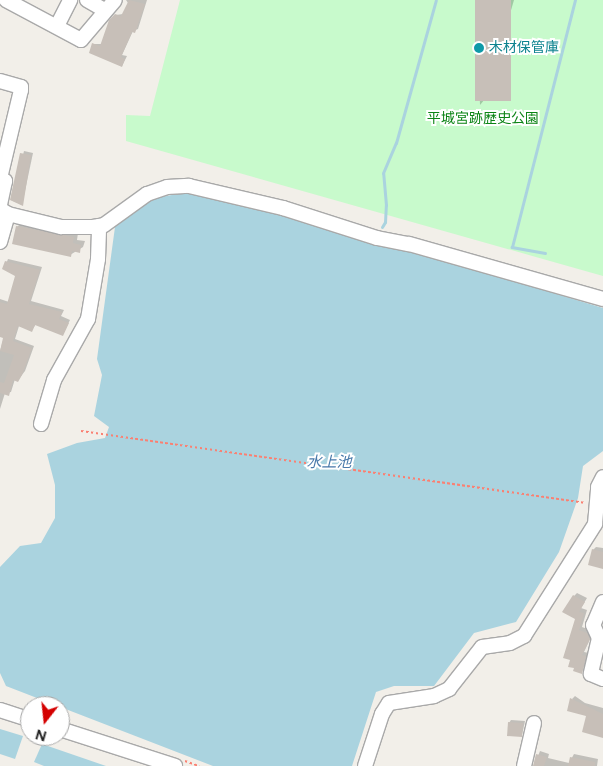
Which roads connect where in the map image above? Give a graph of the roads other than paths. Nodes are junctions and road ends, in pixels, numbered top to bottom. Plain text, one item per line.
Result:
1 (70, 0) edge
2 (87, 0) edge
3 (115, 0) edge
4 (13, 1) edge
5 (104, 10) junction
6 (57, 26) junction
7 (0, 81) edge
8 (0, 178) edge
9 (3, 209) edge
10 (98, 226) junction
11 (0, 242) edge
12 (603, 299) edge
13 (41, 424) dead end
14 (603, 476) edge
15 (601, 505) edge
16 (603, 602) edge
17 (603, 679) edge
18 (0, 710) edge
19 (20, 717) edge
20 (534, 723) dead end
21 (70, 732) edge
22 (175, 766) edge
23 (365, 766) edge
24 (524, 766) edge

1 - 6 street
2 - 5 street
3 - 5 street
4 - 6 street
5 - 6 street
7 - 8 street
8 - 9 street
9 - 10 street
9 - 11 street
10 - 12 street
10 - 13 street
14 - 15 street
15 - 23 street
16 - 17 street
18 - 19 street
20 - 24 street
21 - 22 street

